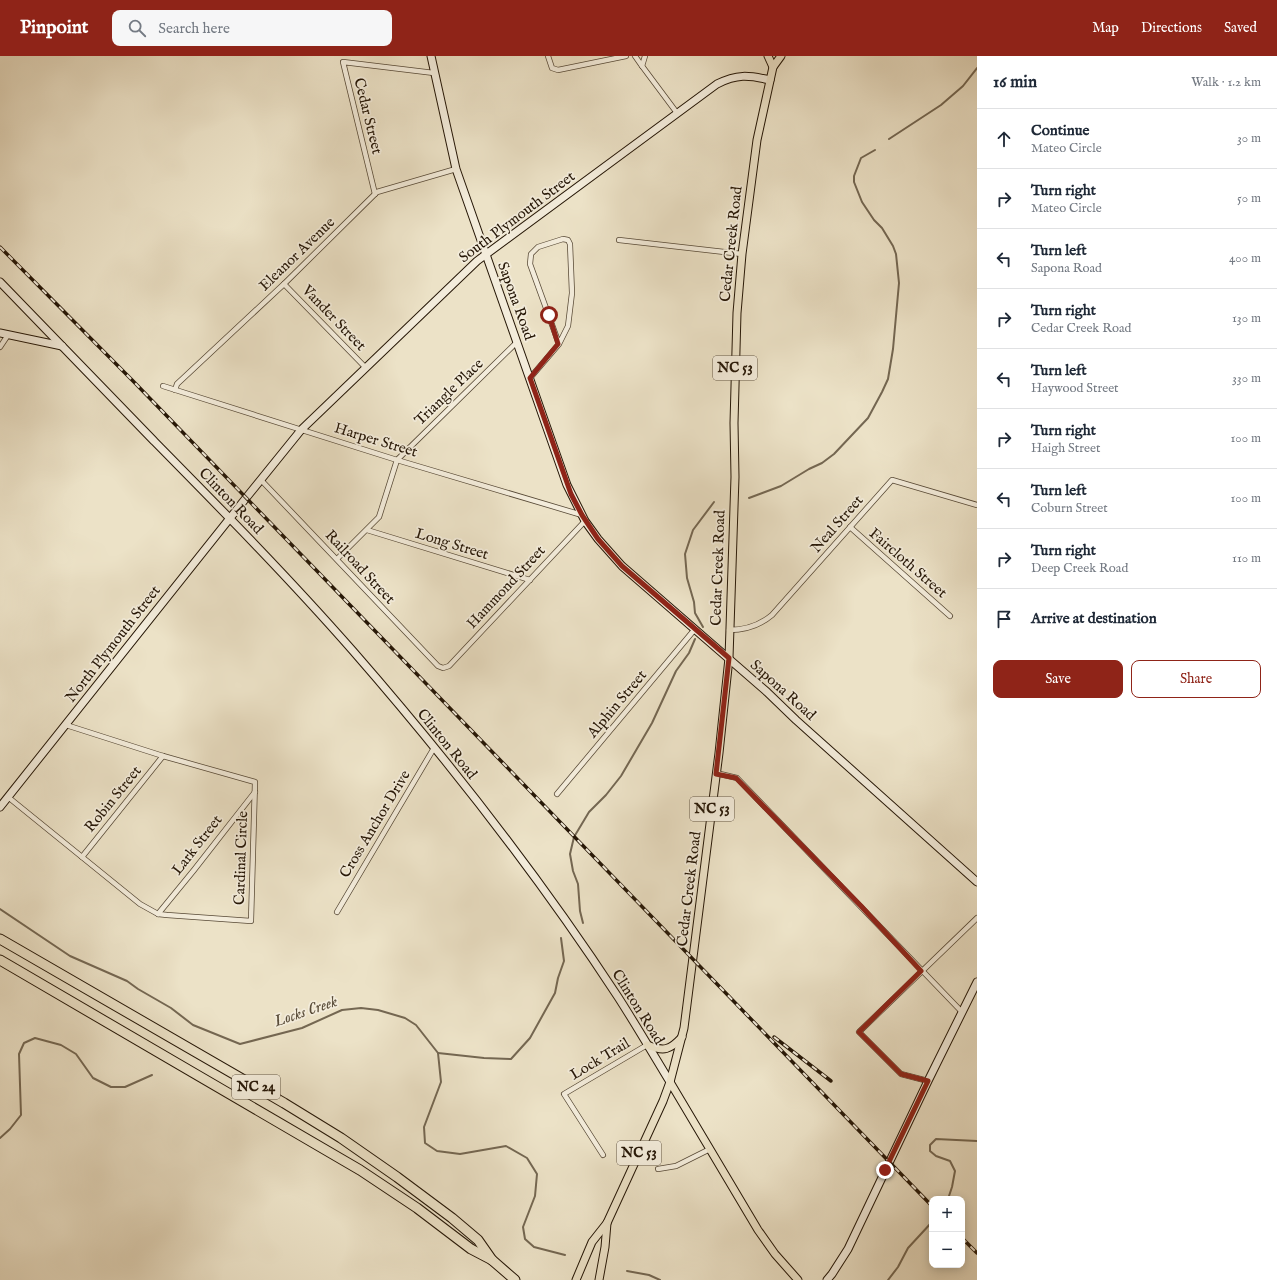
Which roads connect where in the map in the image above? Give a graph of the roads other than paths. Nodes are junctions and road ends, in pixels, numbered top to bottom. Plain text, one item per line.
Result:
1 (430, 56) edge
2 (548, 56) edge
3 (626, 56) edge
4 (635, 56) edge
5 (645, 56) edge
6 (768, 56) edge
7 (781, 56) edge
8 (642, 66) junction
9 (773, 67) junction
10 (434, 73) junction
11 (770, 80) junction
12 (677, 113) junction
13 (456, 169) junction
14 (375, 194) junction
15 (619, 240) dead end
16 (486, 254) junction
17 (742, 254) junction
18 (0, 282) edge
19 (284, 284) junction
20 (0, 333) edge
21 (8, 335) junction
22 (517, 342) junction
23 (558, 344) junction
24 (62, 346) junction
25 (0, 347) edge
26 (366, 368) junction
27 (530, 378) junction
28 (163, 386) dead end
29 (175, 390) junction
30 (301, 430) junction
31 (397, 460) junction
32 (261, 480) junction
33 (246, 498) joint
34 (977, 505) edge
35 (230, 518) junction
36 (584, 518) junction
37 (850, 527) junction
38 (367, 530) junction
39 (337, 559) junction
40 (530, 580) junction
41 (950, 616) dead end
42 (695, 630) junction
43 (729, 630) junction
44 (729, 658) junction
45 (443, 668) joint
46 (66, 725) junction
47 (434, 748) junction
48 (163, 756) junction
49 (716, 774) junction
50 (255, 792) junction
51 (557, 794) dead end
52 (8, 797) junction
53 (0, 807) edge
54 (82, 857) junction
55 (977, 882) edge
56 (336, 912) dead end
57 (158, 914) junction
58 (977, 918) edge
59 (0, 939) edge
60 (0, 960) edge
61 (921, 971) junction
62 (977, 982) edge
63 (962, 1012) junction
64 (682, 1037) junction
65 (647, 1045) junction
66 (928, 1081) junction
67 (670, 1082) junction
68 (710, 1149) junction
69 (603, 1155) dead end
70 (658, 1170) dead end
71 (607, 1223) junction
72 (492, 1260) junction
73 (515, 1280) edge
74 (576, 1280) edge
75 (599, 1280) edge
76 (798, 1280) edge
77 (827, 1280) edge

1 - 10 street, Sapona Road
2 - 3 street
4 - 8 street
5 - 8 street
6 - 9 main road
7 - 9 main road, Cedar Creek Road / NC 53
8 - 12 street
9 - 11 main road, Cedar Creek Road / NC 53
10 - 13 street, Sapona Road
10 - 14 street, Cedar Street
11 - 12 street, South Plymouth Street
11 - 17 main road, Cedar Creek Road / NC 53
12 - 16 street, South Plymouth Street
13 - 14 street, Eleanor Avenue
13 - 16 street, Sapona Road
14 - 19 street, Eleanor Avenue
15 - 17 street
16 - 22 street, Sapona Road
16 - 26 street, South Plymouth Street
17 - 43 main road, Cedar Creek Road / NC 53
18 - 24 street, Clinton Road
19 - 26 street, Vander Street
19 - 29 street, Eleanor Avenue
20 - 21 street
21 - 24 street
21 - 25 street
22 - 27 street, Sapona Road
22 - 31 street, Triangle Place
23 - 23 street
23 - 27 street
24 - 35 street, Clinton Road
26 - 30 street, South Plymouth Street
27 - 36 street, Sapona Road
28 - 29 street, Harper Street
29 - 30 street, Harper Street
30 - 31 street, Harper Street
30 - 32 street, South Plymouth Street
31 - 36 street, Harper Street
31 - 38 street, Triangle Place
32 - 33 street, South Plymouth Street
32 - 39 street, Railroad Street
33 - 35 street, North Plymouth Street
34 - 37 street, Neal Street
35 - 46 street, North Plymouth Street
35 - 47 street, Clinton Road
36 - 40 street, Hammond Street
36 - 42 street, Sapona Road
37 - 41 street, Faircloth Street
37 - 43 street, Neal Street
38 - 39 street, Triangle Place
38 - 40 street, Long Street
39 - 45 street, Railroad Street
40 - 45 street, Hammond Street
42 - 44 street, Sapona Road
42 - 51 street, Alphin Street
43 - 44 main road, Cedar Creek Road / NC 53
44 - 49 main road, Cedar Creek Road / NC 53
44 - 55 street, Sapona Road
46 - 48 street, Cardinal Circle
46 - 52 street, North Plymouth Street
47 - 56 street, Cross Anchor Drive
47 - 65 street, Clinton Road
48 - 50 street, Cardinal Circle
48 - 54 street, Robin Street
49 - 61 street
49 - 64 main road, Cedar Creek Road / NC 53
50 - 57 street, Lark Street
50 - 57 street, Cardinal Circle
52 - 53 street, North Plymouth Street
52 - 54 street, Cardinal Circle
54 - 57 street, Cardinal Circle
58 - 61 street
59 - 72 highway, NC 24
60 - 72 highway, NC 24
61 - 63 street
61 - 66 street
62 - 63 street
63 - 66 street
64 - 65 main road
64 - 67 main road, Cedar Creek Road / NC 53
65 - 67 street, Clinton Road
65 - 69 street, Lock Trail
66 - 77 street
67 - 68 main road, Clinton Road
67 - 71 main road, Cedar Creek Road / NC 53
68 - 70 street
68 - 76 main road, Clinton Road
71 - 74 main road, Cedar Creek Road / NC 53
71 - 75 main road, Cedar Creek Road / NC 53
72 - 73 highway, NC 24

